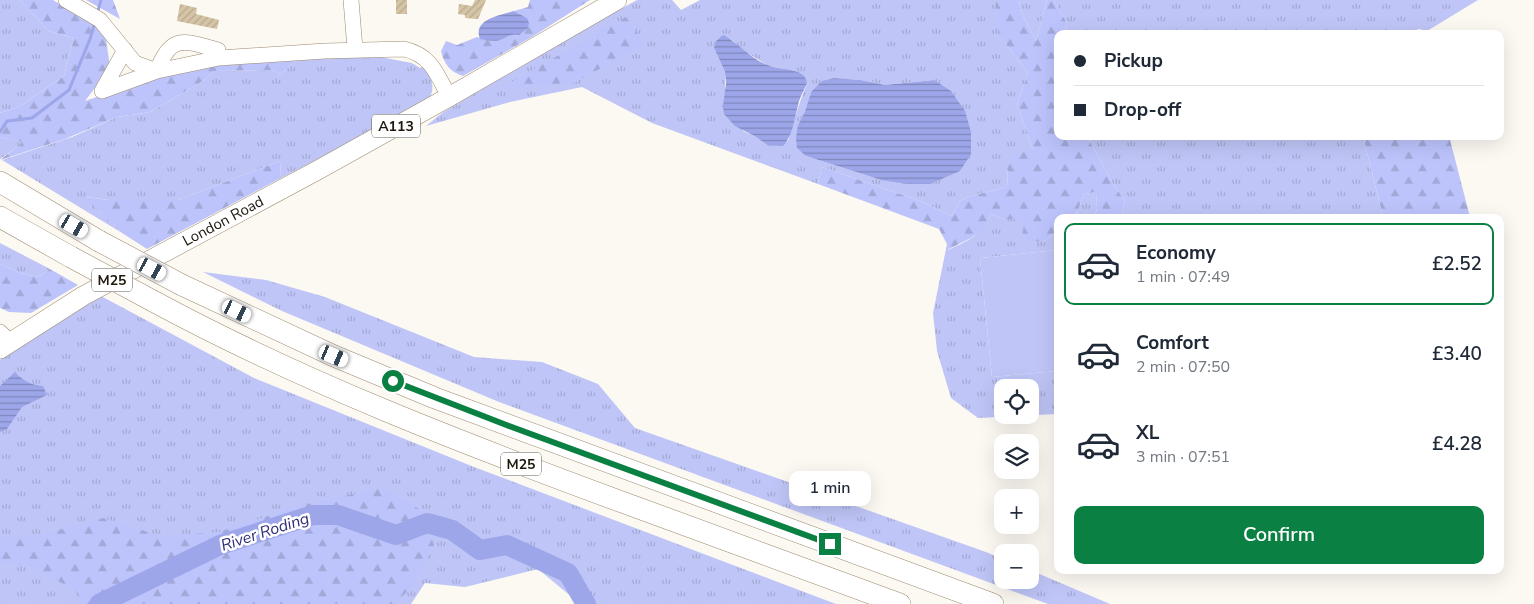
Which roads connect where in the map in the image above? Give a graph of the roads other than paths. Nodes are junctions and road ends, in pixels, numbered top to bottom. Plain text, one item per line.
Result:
1 (66, 0) edge
2 (351, 0) edge
3 (617, 0) edge
4 (125, 50) junction
5 (356, 50) junction
6 (219, 58) junction
7 (157, 71) junction
8 (449, 97) junction
9 (0, 182) edge
10 (0, 217) edge
11 (3, 341) edge
12 (900, 604) edge
13 (993, 604) edge

1 - 4 street
2 - 5 street
3 - 8 main road, London Road / A113
4 - 7 street
4 - 7 street
5 - 6 street
5 - 8 street
6 - 7 street
6 - 7 street
8 - 11 main road, London Road / A113
9 - 13 highway, M25, bridge
10 - 12 highway, M25, bridge

